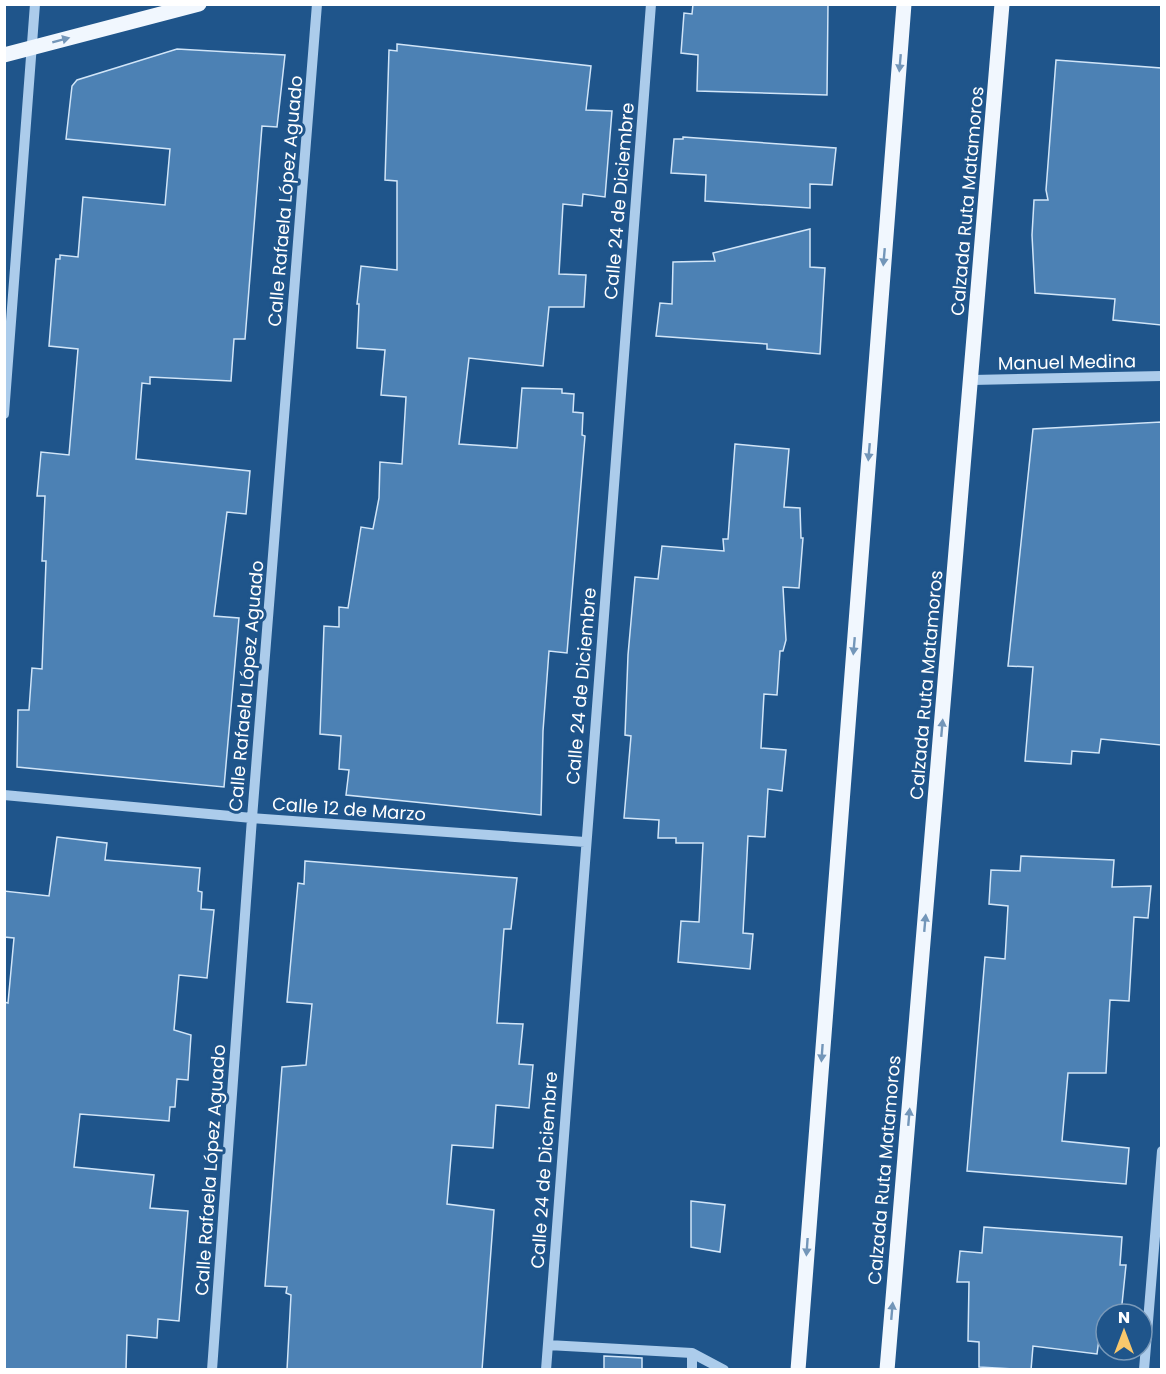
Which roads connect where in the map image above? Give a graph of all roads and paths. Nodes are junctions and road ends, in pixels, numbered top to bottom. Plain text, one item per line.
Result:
1 (36, 4) edge
2 (200, 4) edge
3 (317, 4) edge
4 (651, 4) edge
5 (904, 4) edge
6 (1002, 4) edge
7 (32, 48) junction
8 (4, 55) edge
9 (1161, 376) edge
10 (972, 380) junction
11 (4, 414) edge
12 (4, 795) edge
13 (252, 818) junction
14 (585, 842) junction
15 (1161, 1151) edge
16 (548, 1345) junction
17 (692, 1353) junction
18 (212, 1370) edge
19 (546, 1370) edge
20 (692, 1370) edge
21 (724, 1370) edge
22 (798, 1370) edge
23 (887, 1370) edge
24 (1144, 1370) edge

1 - 7 street
7 -> 2 main road
3 - 13 street, Calle Rafaela López Aguado
4 - 14 street, Calle 24 de Diciembre
5 -> 22 main road
6 - 10 main road, Calzada Ruta Matamoros
7 - 8 main road
7 - 11 street
9 - 10 street, Manuel Medina
23 -> 10 main road, Calzada Ruta Matamoros
12 - 13 street, Calle 12 de Marzo
13 - 14 street, Calle 12 de Marzo
13 - 18 street, Calle Rafaela López Aguado
14 - 16 street, Calle 24 de Diciembre
15 - 24 street
16 - 17 street
16 - 19 street, Calle 24 de Diciembre
17 - 20 street
17 - 21 street

